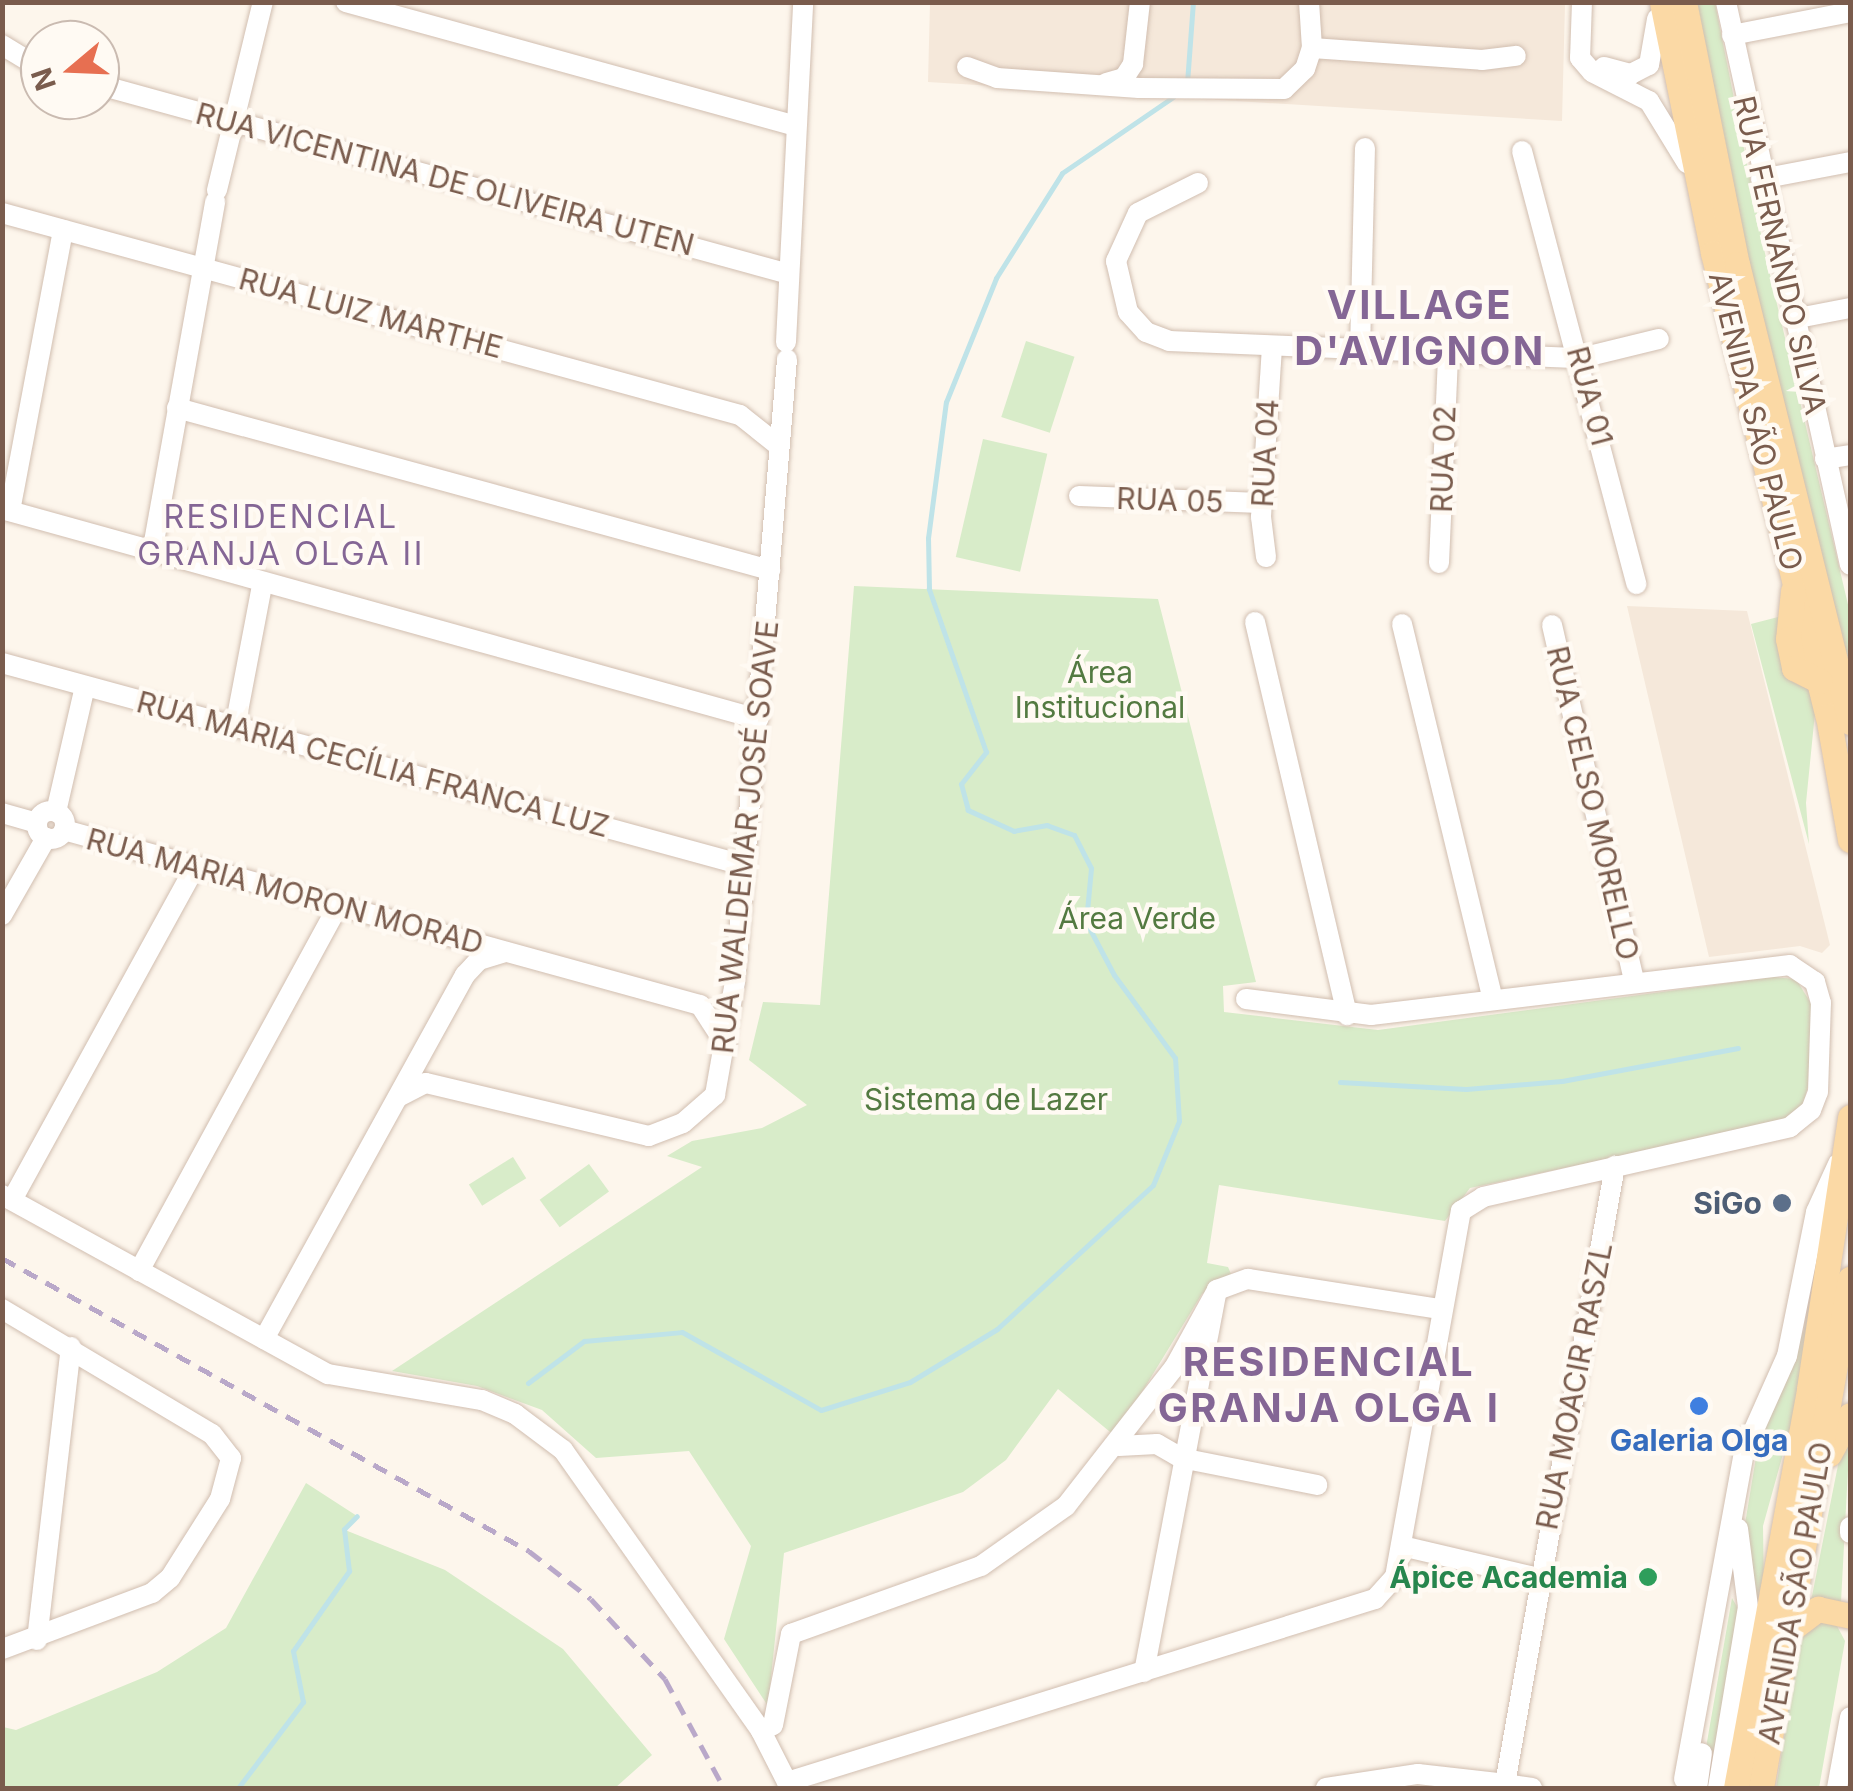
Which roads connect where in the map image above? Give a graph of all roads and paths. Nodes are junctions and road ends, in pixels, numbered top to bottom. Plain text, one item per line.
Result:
1 (263, 2) edge
2 (346, 2) edge
3 (803, 2) edge
4 (1140, 2) edge
5 (1309, 2) edge
6 (1582, 2) edge
7 (1592, 2) edge
8 (1659, 2) edge
9 (1684, 2) edge
10 (1726, 2) edge
11 (1850, 12) edge
12 (1732, 34) junction
13 (1312, 48) junction
14 (1516, 56) dead end
15 (967, 66) dead end
16 (1138, 77) junction
17 (120, 90) edge
18 (235, 122) junction
19 (795, 126) junction
20 (1366, 148) dead end
21 (1522, 151) dead end
22 (1850, 162) edge
23 (1761, 179) junction
24 (1198, 184) dead end
25 (1702, 200) junction
26 (2, 213) edge
27 (63, 230) junction
28 (203, 266) junction
29 (790, 274) junction
30 (1850, 308) edge
31 (1793, 320) junction
32 (1659, 339) dead end
33 (1272, 349) junction
34 (1360, 352) junction
35 (1448, 356) junction
36 (1581, 358) junction
37 (176, 408) junction
38 (782, 411) junction
39 (740, 415) junction
40 (778, 446) junction
41 (1850, 455) edge
42 (1825, 459) junction
43 (1079, 496) dead end
44 (1261, 503) junction
45 (6, 510) edge
46 (152, 553) junction
47 (1266, 557) dead end
48 (1439, 563) dead end
49 (1850, 565) edge
50 (770, 570) junction
51 (1636, 584) dead end
52 (262, 585) junction
53 (1255, 622) dead end
54 (1402, 624) dead end
55 (1552, 625) dead end
56 (2, 663) edge
57 (85, 686) junction
58 (758, 719) junction
59 (1850, 722) edge
60 (235, 727) junction
61 (2, 814) edge
62 (50, 826) junction
63 (1850, 840) edge
64 (743, 865) junction
65 (195, 866) junction
66 (338, 906) junction
67 (2, 915) edge
68 (454, 937) junction
69 (507, 952) junction
70 (465, 976) junction
71 (735, 980) junction
72 (1634, 980) junction
73 (1246, 998) dead end
74 (1493, 999) junction
75 (700, 1006) junction
76 (1348, 1015) junction
77 (429, 1042) junction
78 (727, 1047) junction
79 (456, 1088) junction
80 (398, 1097) junction
81 (1850, 1108) edge
82 (1850, 1118) edge
83 (1615, 1166) junction
84 (7, 1198) edge
85 (140, 1272) junction
86 (1850, 1279) edge
87 (1217, 1290) junction
88 (2, 1308) edge
89 (1439, 1309) junction
90 (264, 1339) junction
91 (71, 1347) junction
92 (1850, 1415) edge
93 (1119, 1446) junction
94 (1744, 1452) junction
95 (1182, 1458) junction
96 (1317, 1485) dead end
97 (1809, 1522) junction
98 (1402, 1546) junction
99 (1538, 1578) junction
100 (1850, 1616) edge
101 (1787, 1632) junction
102 (37, 1640) junction
103 (2, 1649) edge
104 (1154, 1669) junction
105 (1850, 1717) edge
106 (761, 1731) junction
107 (1849, 1739) edge
108 (1691, 1784) edge
109 (789, 1785) edge
110 (1501, 1786) edge
111 (1326, 1788) edge
112 (1532, 1788) edge
113 (1715, 1788) edge
114 (1736, 1788) edge
115 (1761, 1788) edge
116 (1838, 1788) edge

1 - 18 street
2 - 19 street
3 - 19 street, RUA WALDEMAR JOSÉ SOAVE
4 - 16 street
5 - 13 street
6 - 25 street
7 - 8 street
8 - 25 main road, AVENIDA SÃO PAULO
9 - 59 main road, AVENIDA SÃO PAULO
10 - 12 street, RUA FERNANDO SILVA
11 - 12 street
12 - 23 street, RUA FERNANDO SILVA
13 - 14 street
13 - 16 street
15 - 16 street
17 - 18 street, RUA VICENTINA DE OLIVEIRA UTEN
18 - 28 street
18 - 29 street, RUA VICENTINA DE OLIVEIRA UTEN
19 - 29 street, RUA WALDEMAR JOSÉ SOAVE
20 - 34 street
21 - 36 street, RUA 01
22 - 23 street
23 - 31 street, RUA FERNANDO SILVA
24 - 33 street
25 - 63 main road, AVENIDA SÃO PAULO
26 - 27 street, RUA LUIZ MARTHE
27 - 28 street, RUA LUIZ MARTHE
27 - 45 street
28 - 37 street
28 - 39 street, RUA LUIZ MARTHE
29 - 38 street, RUA WALDEMAR JOSÉ SOAVE
30 - 31 street
31 - 42 street, RUA FERNANDO SILVA
32 - 36 street
33 - 34 street
33 - 44 street, RUA 04
34 - 35 street
35 - 36 street
35 - 48 street, RUA 02
36 - 51 street, RUA 01
37 - 46 street
37 - 50 street
38 - 39 street
38 - 40 street, RUA WALDEMAR JOSÉ SOAVE
39 - 40 street
40 - 50 street, RUA WALDEMAR JOSÉ SOAVE
41 - 42 street
42 - 49 street, RUA FERNANDO SILVA
43 - 44 street, RUA 05
44 - 47 street, RUA 04
45 - 46 street
46 - 52 street
50 - 58 street, RUA WALDEMAR JOSÉ SOAVE
52 - 58 street
52 - 60 street
53 - 76 street
54 - 74 street
55 - 72 street, RUA CELSO MORELLO
56 - 57 street, RUA MARIA CECÍLIA FRANCA LUZ
57 - 60 street, RUA MARIA CECÍLIA FRANCA LUZ
57 - 62 street
58 - 64 street, RUA WALDEMAR JOSÉ SOAVE
60 - 64 street, RUA MARIA CECÍLIA FRANCA LUZ
61 - 62 street, RUA MARIA MORON MORAD
62 - 65 street, RUA MARIA MORON MORAD
62 - 67 street
64 - 71 street, RUA WALDEMAR JOSÉ SOAVE
65 - 66 street, RUA MARIA MORON MORAD
65 - 84 street
66 - 68 street, RUA MARIA MORON MORAD
66 - 85 street
68 - 69 street, RUA MARIA MORON MORAD
68 - 70 street
69 - 70 street, RUA MARIA MORON MORAD
69 - 75 street, RUA MARIA MORON MORAD
70 - 77 street
71 - 75 street
71 - 78 street, RUA WALDEMAR JOSÉ SOAVE
72 - 74 street
72 - 83 street
73 - 76 street
74 - 76 street
75 - 78 street
77 - 79 street
77 - 80 street
78 - 79 street, RUA WALDEMAR JOSÉ SOAVE
79 - 80 street, RUA WALDEMAR JOSÉ SOAVE
80 - 90 street
81 - 94 street
82 - 114 main road, AVENIDA SÃO PAULO
83 - 89 street
83 - 99 street, RUA MOACIR RASZL
84 - 85 street
85 - 90 street
86 - 97 main road, AVENIDA SÃO PAULO
87 - 89 street
87 - 93 street
87 - 95 street
88 - 91 street
89 - 98 street
90 - 106 street
91 - 102 street
91 - 102 street
92 - 97 main road
93 - 95 street
93 - 106 street
94 - 108 street
94 - 113 street
95 - 96 street
95 - 104 street
97 - 101 main road, AVENIDA SÃO PAULO
98 - 99 street
98 - 104 street
99 - 110 street, RUA MOACIR RASZL
100 - 101 main road
101 - 115 main road, AVENIDA SÃO PAULO
102 - 103 street
104 - 109 street
105 - 107 street
106 - 109 street
107 - 116 street
110 - 111 street
110 - 112 street

